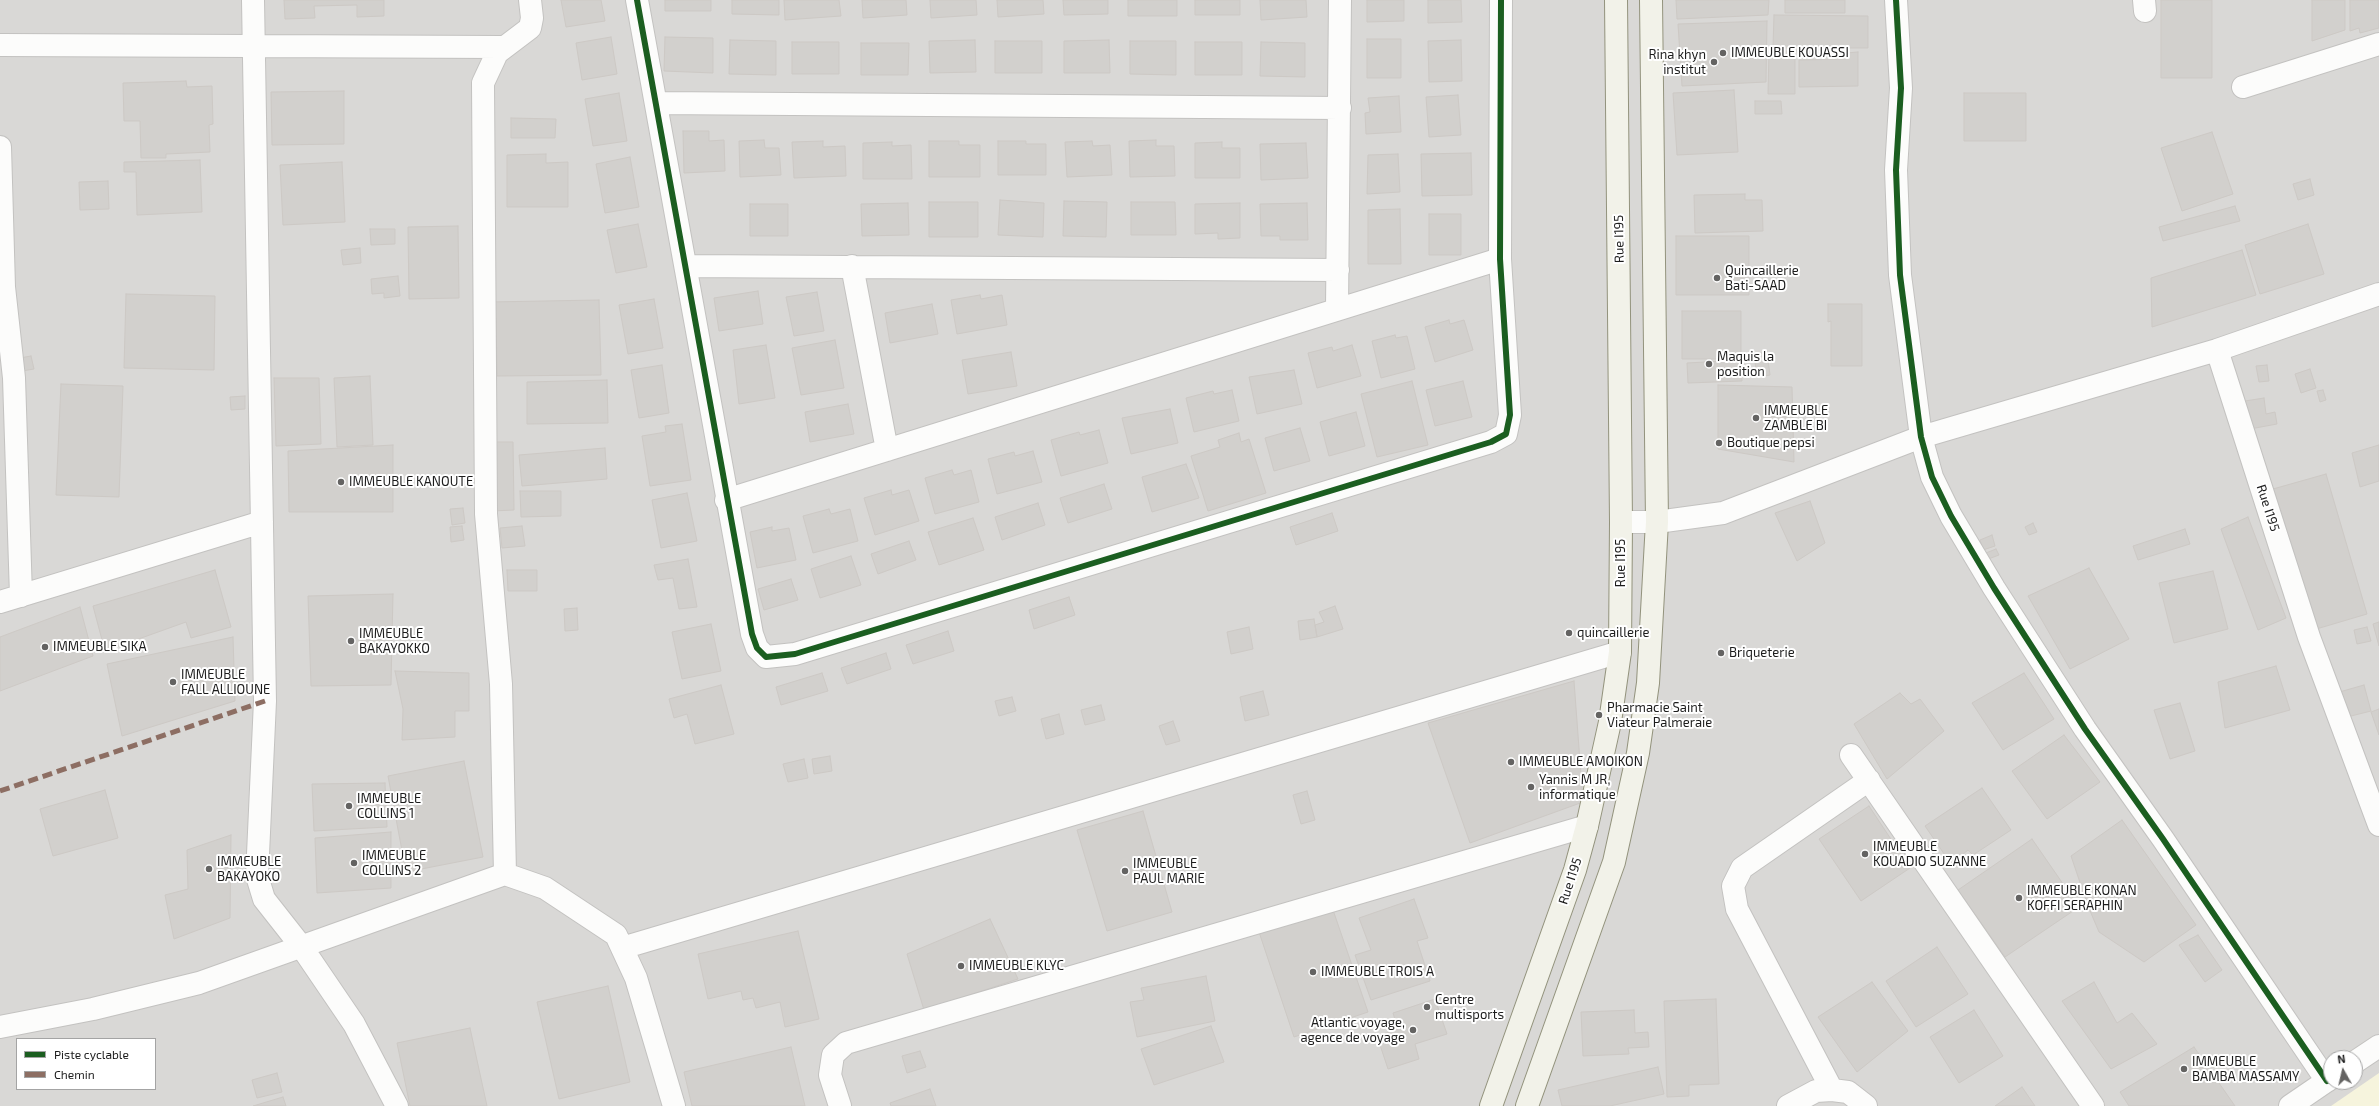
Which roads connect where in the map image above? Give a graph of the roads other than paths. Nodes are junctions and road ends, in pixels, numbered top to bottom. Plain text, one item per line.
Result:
1 (253, 0) edge
2 (530, 0) edge
3 (637, 0) edge
4 (1340, 0) edge
5 (1500, 0) edge
6 (1616, 0) edge
7 (1651, 0) edge
8 (1896, 0) edge
9 (0, 44) edge
10 (2379, 44) edge
11 (254, 47) junction
12 (502, 47) junction
13 (2243, 87) dead end
14 (656, 103) junction
15 (1340, 108) junction
16 (0, 147) edge
17 (1500, 259) junction
18 (686, 266) junction
19 (852, 266) junction
20 (1338, 270) junction
21 (2, 287) edge
22 (2379, 294) edge
23 (1338, 308) junction
24 (2217, 350) junction
25 (1921, 437) junction
26 (887, 450) junction
27 (726, 500) junction
28 (262, 522) junction
29 (1621, 522) junction
30 (1657, 522) junction
31 (21, 596) junction
32 (0, 602) edge
33 (1620, 652) junction
34 (1851, 755) dead end
35 (1869, 780) junction
36 (2379, 825) edge
37 (1587, 826) junction
38 (505, 874) junction
39 (301, 946) junction
40 (622, 948) junction
41 (0, 1027) edge
42 (2379, 1046) edge
43 (2363, 1057) edge
44 (2323, 1071) edge
45 (2323, 1084) edge
46 (1832, 1090) junction
47 (397, 1106) edge
48 (674, 1106) edge
49 (840, 1106) edge
50 (1491, 1106) edge
51 (1527, 1106) edge
52 (1788, 1106) edge
53 (1866, 1106) edge
54 (2093, 1106) edge
55 (2290, 1106) edge

1 - 11 street
2 - 12 street
3 - 14 street
4 - 15 street
5 - 17 street
6 - 29 main road, Rue I195
7 - 30 main road
8 - 25 street
9 - 11 street
10 - 13 street
11 - 12 street
11 - 28 street
12 - 38 street
14 - 15 street
14 - 18 street
15 - 20 street
16 - 21 street
17 - 23 street
17 - 27 street
18 - 19 street
18 - 27 street
19 - 20 street
19 - 26 street
20 - 23 street
21 - 31 street
22 - 24 street
23 - 26 street
24 - 25 street
24 - 36 street, Rue I195
25 - 30 street
25 - 44 street
26 - 27 street
28 - 31 street
28 - 39 street
29 - 30 street
29 - 33 main road, Rue I195
30 - 51 main road
31 - 32 street
33 - 37 main road, Rue I195
33 - 40 street
34 - 35 street
35 - 46 street
35 - 54 street
37 - 49 street
37 - 50 main road, Rue I195
38 - 39 street
38 - 40 street
39 - 41 street
39 - 47 street
40 - 48 street
42 - 43 street
45 - 55 street
46 - 52 street
46 - 53 street

